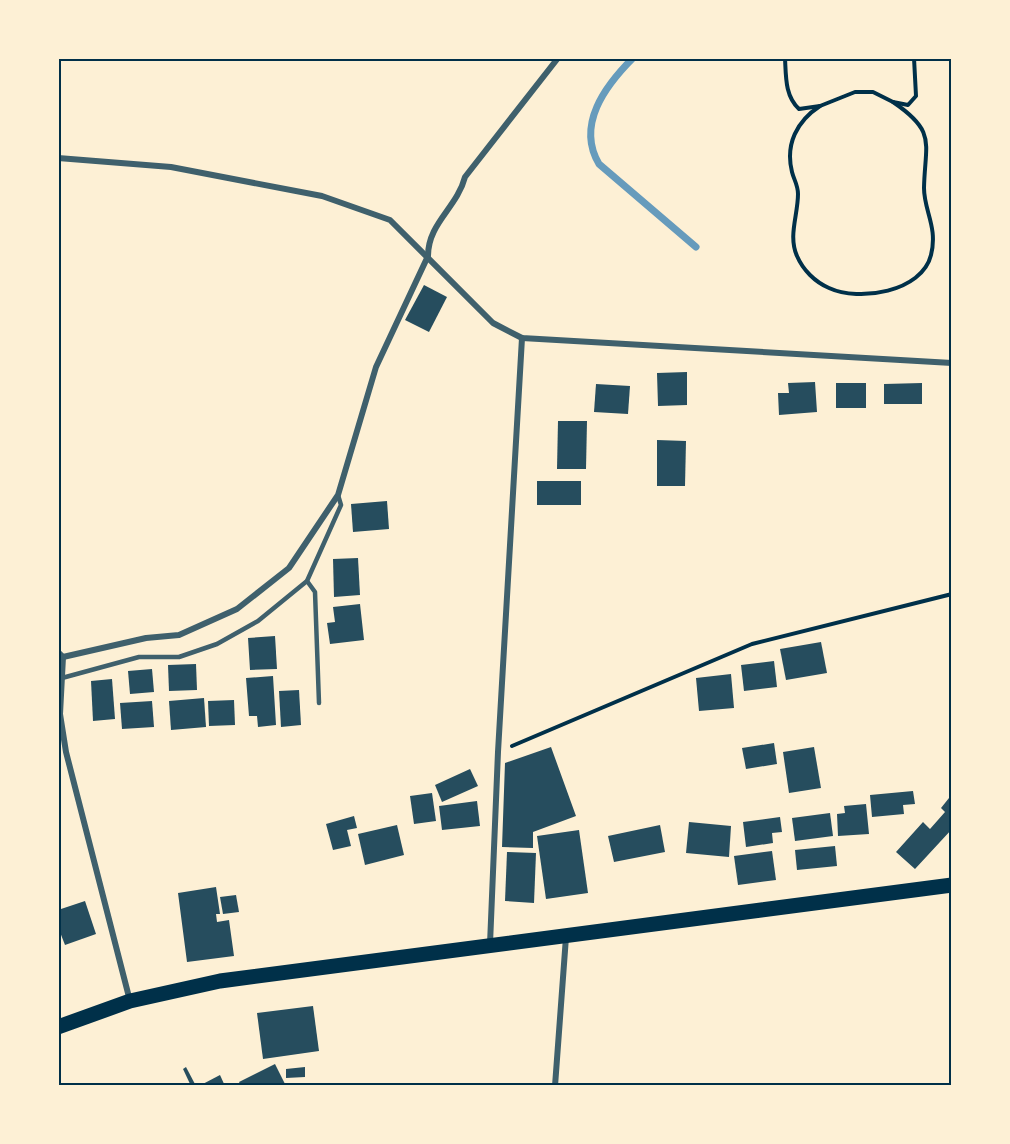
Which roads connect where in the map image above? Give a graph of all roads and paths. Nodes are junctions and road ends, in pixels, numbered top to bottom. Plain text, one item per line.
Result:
1 (558, 58) edge
2 (785, 58) edge
3 (914, 58) edge
4 (893, 102) junction
5 (820, 106) junction
6 (58, 158) edge
7 (428, 256) junction
8 (522, 338) junction
9 (951, 363) edge
10 (338, 495) junction
11 (307, 581) junction
12 (951, 594) edge
13 (61, 655) edge
14 (62, 678) junction
15 (320, 703) dead end
16 (66, 752) junction
17 (498, 752) junction
18 (58, 753) edge
19 (951, 885) edge
20 (566, 934) junction
21 (490, 945) junction
22 (130, 1000) junction
23 (58, 1027) edge
24 (555, 1086) edge

1 - 7 street
2 - 5 path
3 - 4 path
4 - 5 path
4 - 5 path
6 - 7 street
7 - 8 street
7 - 10 street
8 - 9 street
8 - 17 street
10 - 11 lane
10 - 13 street
11 - 14 lane
11 - 15 lane
12 - 17 path
13 - 14 street
14 - 16 street
16 - 18 street
16 - 22 street
17 - 21 street
19 - 20 main road
20 - 21 main road
20 - 24 street
21 - 22 main road
22 - 23 main road

